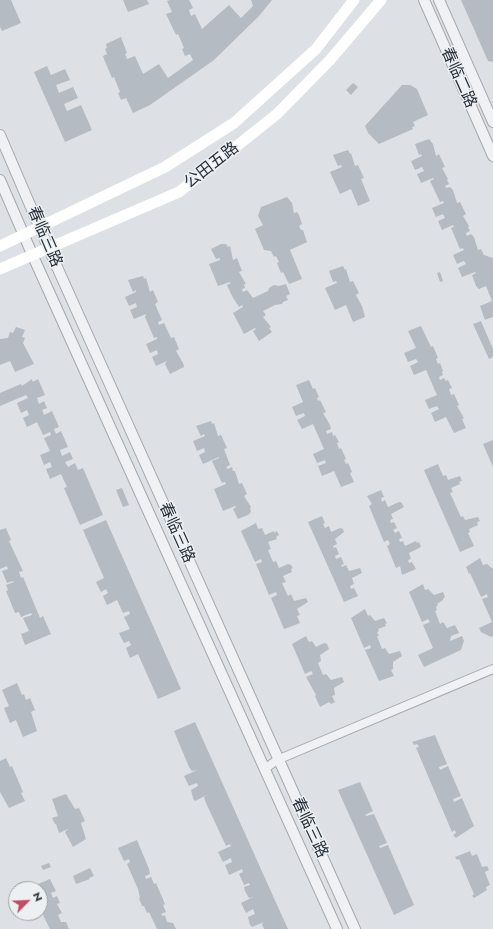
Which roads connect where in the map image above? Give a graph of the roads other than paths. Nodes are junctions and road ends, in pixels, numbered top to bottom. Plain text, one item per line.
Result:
1 (354, 0) edge
2 (381, 0) edge
3 (424, 0) edge
4 (439, 0) edge
5 (493, 122) edge
6 (0, 135) edge
7 (493, 156) edge
8 (0, 180) edge
9 (40, 227) junction
10 (24, 235) junction
11 (0, 246) edge
12 (48, 247) junction
13 (32, 254) junction
14 (0, 269) edge
15 (493, 670) edge
16 (278, 760) junction
17 (266, 768) junction
18 (337, 929) edge
19 (355, 929) edge

1 - 9 main road, 公田五路
2 - 12 main road, 公田五路
3 - 7 street, 春临二路
4 - 5 street, 春临二路
6 - 9 street, 春临三路
8 - 10 street, 春临三路
9 - 10 main road, 公田五路
9 - 12 street, 春临三路
10 - 11 main road, 公田五路
10 - 13 street, 春临三路
12 - 13 main road, 公田五路
12 - 16 street, 春临三路
13 - 14 main road, 公田五路
13 - 17 street, 春临三路
15 - 16 street
16 - 17 street
16 - 19 street, 春临三路
17 - 18 street, 春临三路

